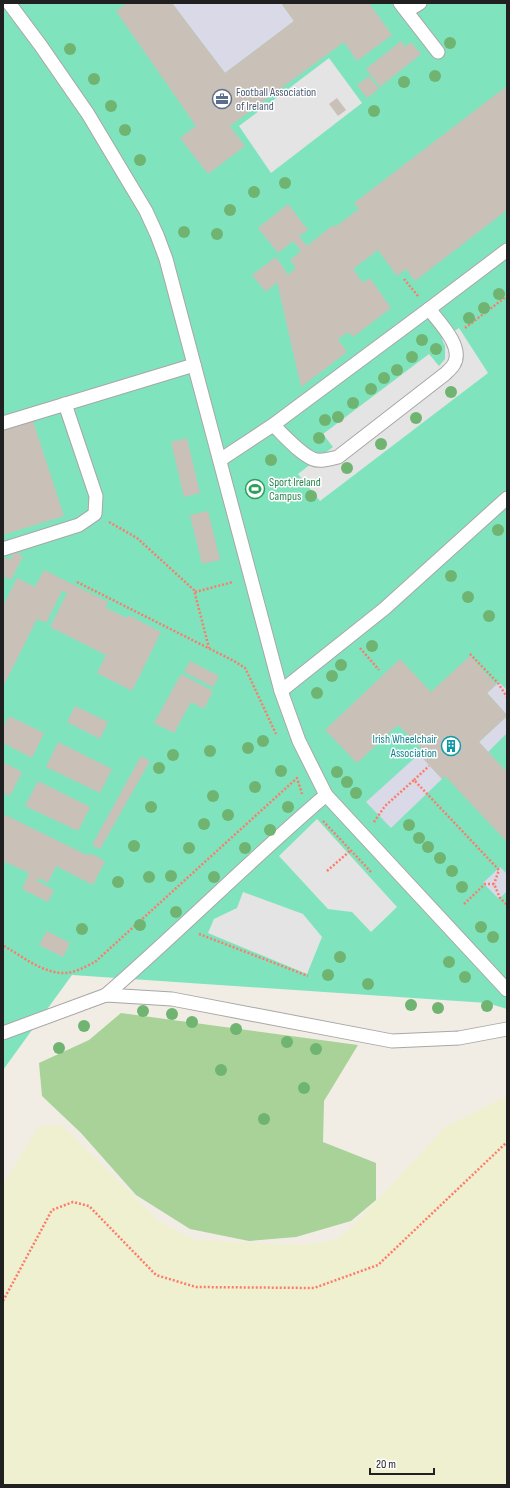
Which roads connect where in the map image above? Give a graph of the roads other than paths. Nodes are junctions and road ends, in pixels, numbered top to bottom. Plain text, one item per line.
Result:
1 (9, 3) edge
2 (420, 3) edge
3 (403, 7) edge
4 (438, 52) dead end
5 (507, 250) edge
6 (429, 309) junction
7 (194, 365) junction
8 (65, 404) junction
9 (3, 423) edge
10 (273, 426) junction
11 (220, 460) junction
12 (507, 498) edge
13 (3, 549) edge
14 (281, 691) junction
15 (326, 795) junction
16 (507, 990) edge
17 (106, 995) junction
18 (507, 1028) edge
19 (3, 1033) edge

1 - 7 lane
2 - 3 lane
3 - 4 lane
5 - 6 lane
6 - 10 lane
6 - 10 lane
7 - 8 lane
7 - 11 lane
8 - 9 lane
8 - 13 lane
10 - 11 lane
11 - 14 lane
12 - 14 lane
14 - 15 lane
15 - 16 lane
15 - 17 lane
17 - 18 lane
17 - 19 lane

